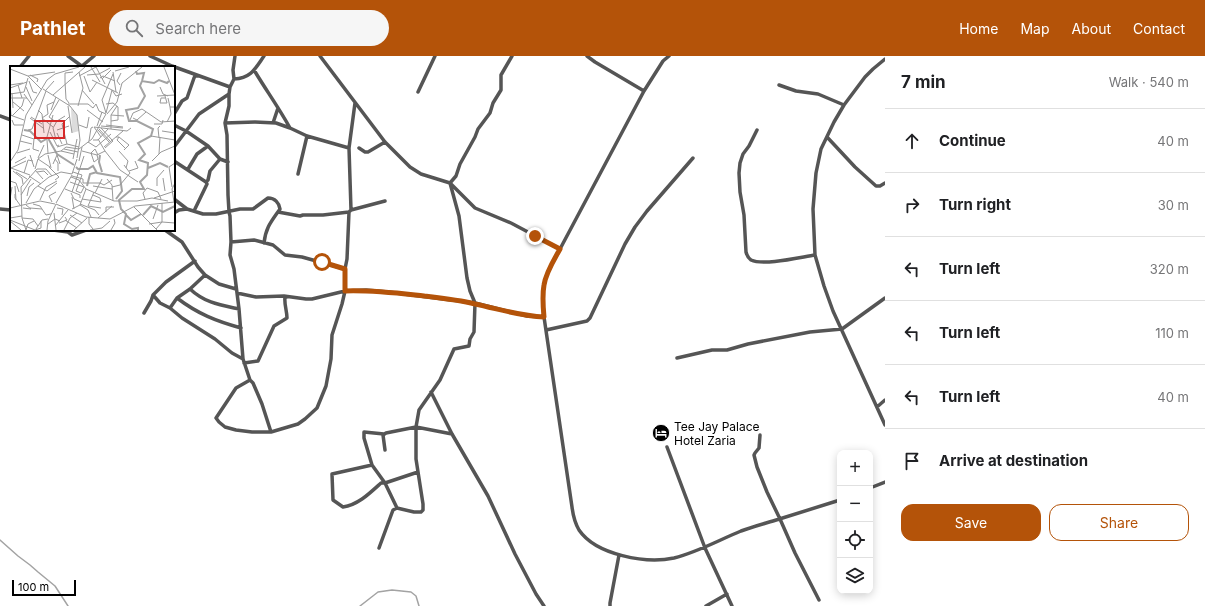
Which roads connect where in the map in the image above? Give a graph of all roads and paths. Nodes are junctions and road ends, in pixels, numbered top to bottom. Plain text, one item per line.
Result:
1 (29, 56) edge
2 (68, 56) edge
3 (94, 56) edge
4 (150, 56) edge
5 (235, 56) edge
6 (264, 56) edge
7 (320, 56) edge
8 (435, 56) edge
9 (512, 56) edge
10 (587, 56) edge
11 (669, 56) edge
12 (883, 61) edge
13 (21, 66) edge
14 (81, 66) edge
15 (83, 66) edge
16 (174, 66) edge
17 (175, 66) edge
18 (885, 66) edge
19 (254, 70) junction
20 (198, 76) junction
21 (234, 79) junction
22 (779, 85) dead end
23 (230, 87) junction
24 (644, 90) junction
25 (418, 92) dead end
26 (229, 94) junction
27 (355, 103) junction
28 (844, 105) junction
29 (278, 108) junction
30 (175, 112) edge
31 (0, 116) edge
32 (10, 120) edge
33 (225, 122) junction
34 (273, 123) junction
35 (175, 126) edge
36 (290, 128) junction
37 (757, 130) dead end
38 (186, 131) junction
39 (307, 136) junction
40 (827, 137) junction
41 (385, 142) junction
42 (175, 146) edge
43 (208, 146) junction
44 (349, 148) junction
45 (358, 148) dead end
46 (693, 158) dead end
47 (220, 159) junction
48 (175, 162) edge
49 (228, 162) junction
50 (188, 169) junction
51 (298, 174) dead end
52 (206, 182) junction
53 (450, 183) junction
54 (885, 183) edge
55 (175, 200) edge
56 (385, 201) dead end
57 (0, 209) edge
58 (186, 209) junction
59 (10, 210) edge
60 (194, 211) junction
61 (350, 211) junction
62 (175, 212) edge
63 (229, 212) junction
64 (278, 212) junction
65 (60, 231) edge
66 (83, 231) edge
67 (166, 231) edge
68 (231, 242) junction
69 (264, 243) junction
70 (560, 249) junction
71 (815, 255) junction
72 (195, 261) junction
73 (345, 269) junction
74 (205, 275) junction
75 (190, 289) junction
76 (237, 291) junction
77 (345, 291) junction
78 (153, 295) junction
79 (288, 297) junction
80 (177, 298) junction
81 (885, 298) edge
82 (475, 304) junction
83 (170, 308) junction
84 (239, 309) junction
85 (144, 313) dead end
86 (544, 317) junction
87 (241, 328) junction
88 (842, 329) junction
89 (546, 330) junction
90 (677, 358) dead end
91 (243, 361) junction
92 (250, 380) junction
93 (432, 392) junction
94 (885, 400) edge
95 (877, 407) junction
96 (885, 425) edge
97 (416, 427) junction
98 (271, 432) junction
99 (384, 434) junction
100 (452, 434) junction
101 (760, 435) dead end
102 (667, 447) dead end
103 (385, 450) dead end
104 (372, 465) junction
105 (418, 472) junction
106 (385, 482) junction
107 (885, 482) edge
108 (873, 487) edge
109 (837, 501) edge
110 (397, 508) junction
111 (780, 519) junction
112 (379, 548) dead end
113 (705, 548) junction
114 (619, 555) junction
115 (727, 594) junction
116 (819, 600) dead end
117 (544, 606) edge
118 (610, 606) edge
119 (706, 606) edge
120 (732, 606) edge

1 - 13 street
2 - 14 street
3 - 15 street
4 - 16 street
5 - 21 street
6 - 19 street
7 - 27 street
8 - 25 street
9 - 53 street
10 - 24 street
11 - 24 street
12 - 18 street
12 - 28 street
17 - 20 street
19 - 21 street
19 - 29 street
20 - 23 street
20 - 30 street
21 - 23 street
22 - 28 street
23 - 26 street
24 - 70 street
26 - 33 street
26 - 38 street
27 - 41 street
27 - 44 street
28 - 40 street
29 - 34 street
29 - 36 street
31 - 32 street
33 - 34 street
33 - 49 street
34 - 36 street
35 - 38 street
36 - 39 street
37 - 71 street
38 - 42 street
38 - 43 street
39 - 44 street
39 - 51 street
40 - 54 street
40 - 71 street
41 - 45 street
41 - 53 street
43 - 47 street
43 - 50 street
44 - 61 street
46 - 89 street
47 - 49 street
47 - 52 street
48 - 50 street
49 - 63 street
50 - 52 street
52 - 60 street
53 - 70 street
53 - 82 street
55 - 58 street
56 - 61 street
57 - 59 street
58 - 60 street
58 - 62 street
60 - 63 street
61 - 64 street
61 - 73 street
63 - 64 street
63 - 68 street
64 - 69 street
65 - 66 street
67 - 72 street
68 - 69 street
68 - 76 street
69 - 73 street
70 - 86 street
71 - 88 street
72 - 74 street
72 - 78 street
73 - 77 street
74 - 75 street
74 - 76 street
75 - 80 street
75 - 84 street
76 - 79 street
76 - 84 street
77 - 79 street
77 - 82 street
77 - 98 street
78 - 83 street
78 - 85 street
79 - 91 street
80 - 83 street
80 - 87 street
81 - 88 street
82 - 86 street
82 - 93 street
83 - 91 street
84 - 87 street
86 - 89 street
87 - 91 street
88 - 90 street
88 - 95 street
89 - 114 street
91 - 92 street
92 - 98 street
92 - 98 street
93 - 97 street
93 - 100 street
94 - 95 street
95 - 96 street
97 - 99 street
97 - 100 street
97 - 105 street
99 - 103 street
99 - 104 street
100 - 117 street
101 - 111 street
102 - 113 street
104 - 106 street
104 - 106 street
105 - 106 street
105 - 110 street
106 - 110 street
107 - 108 street
109 - 111 street
110 - 112 street
111 - 113 street
111 - 116 street
113 - 114 street
113 - 115 street
114 - 118 street
115 - 119 street
115 - 120 street

